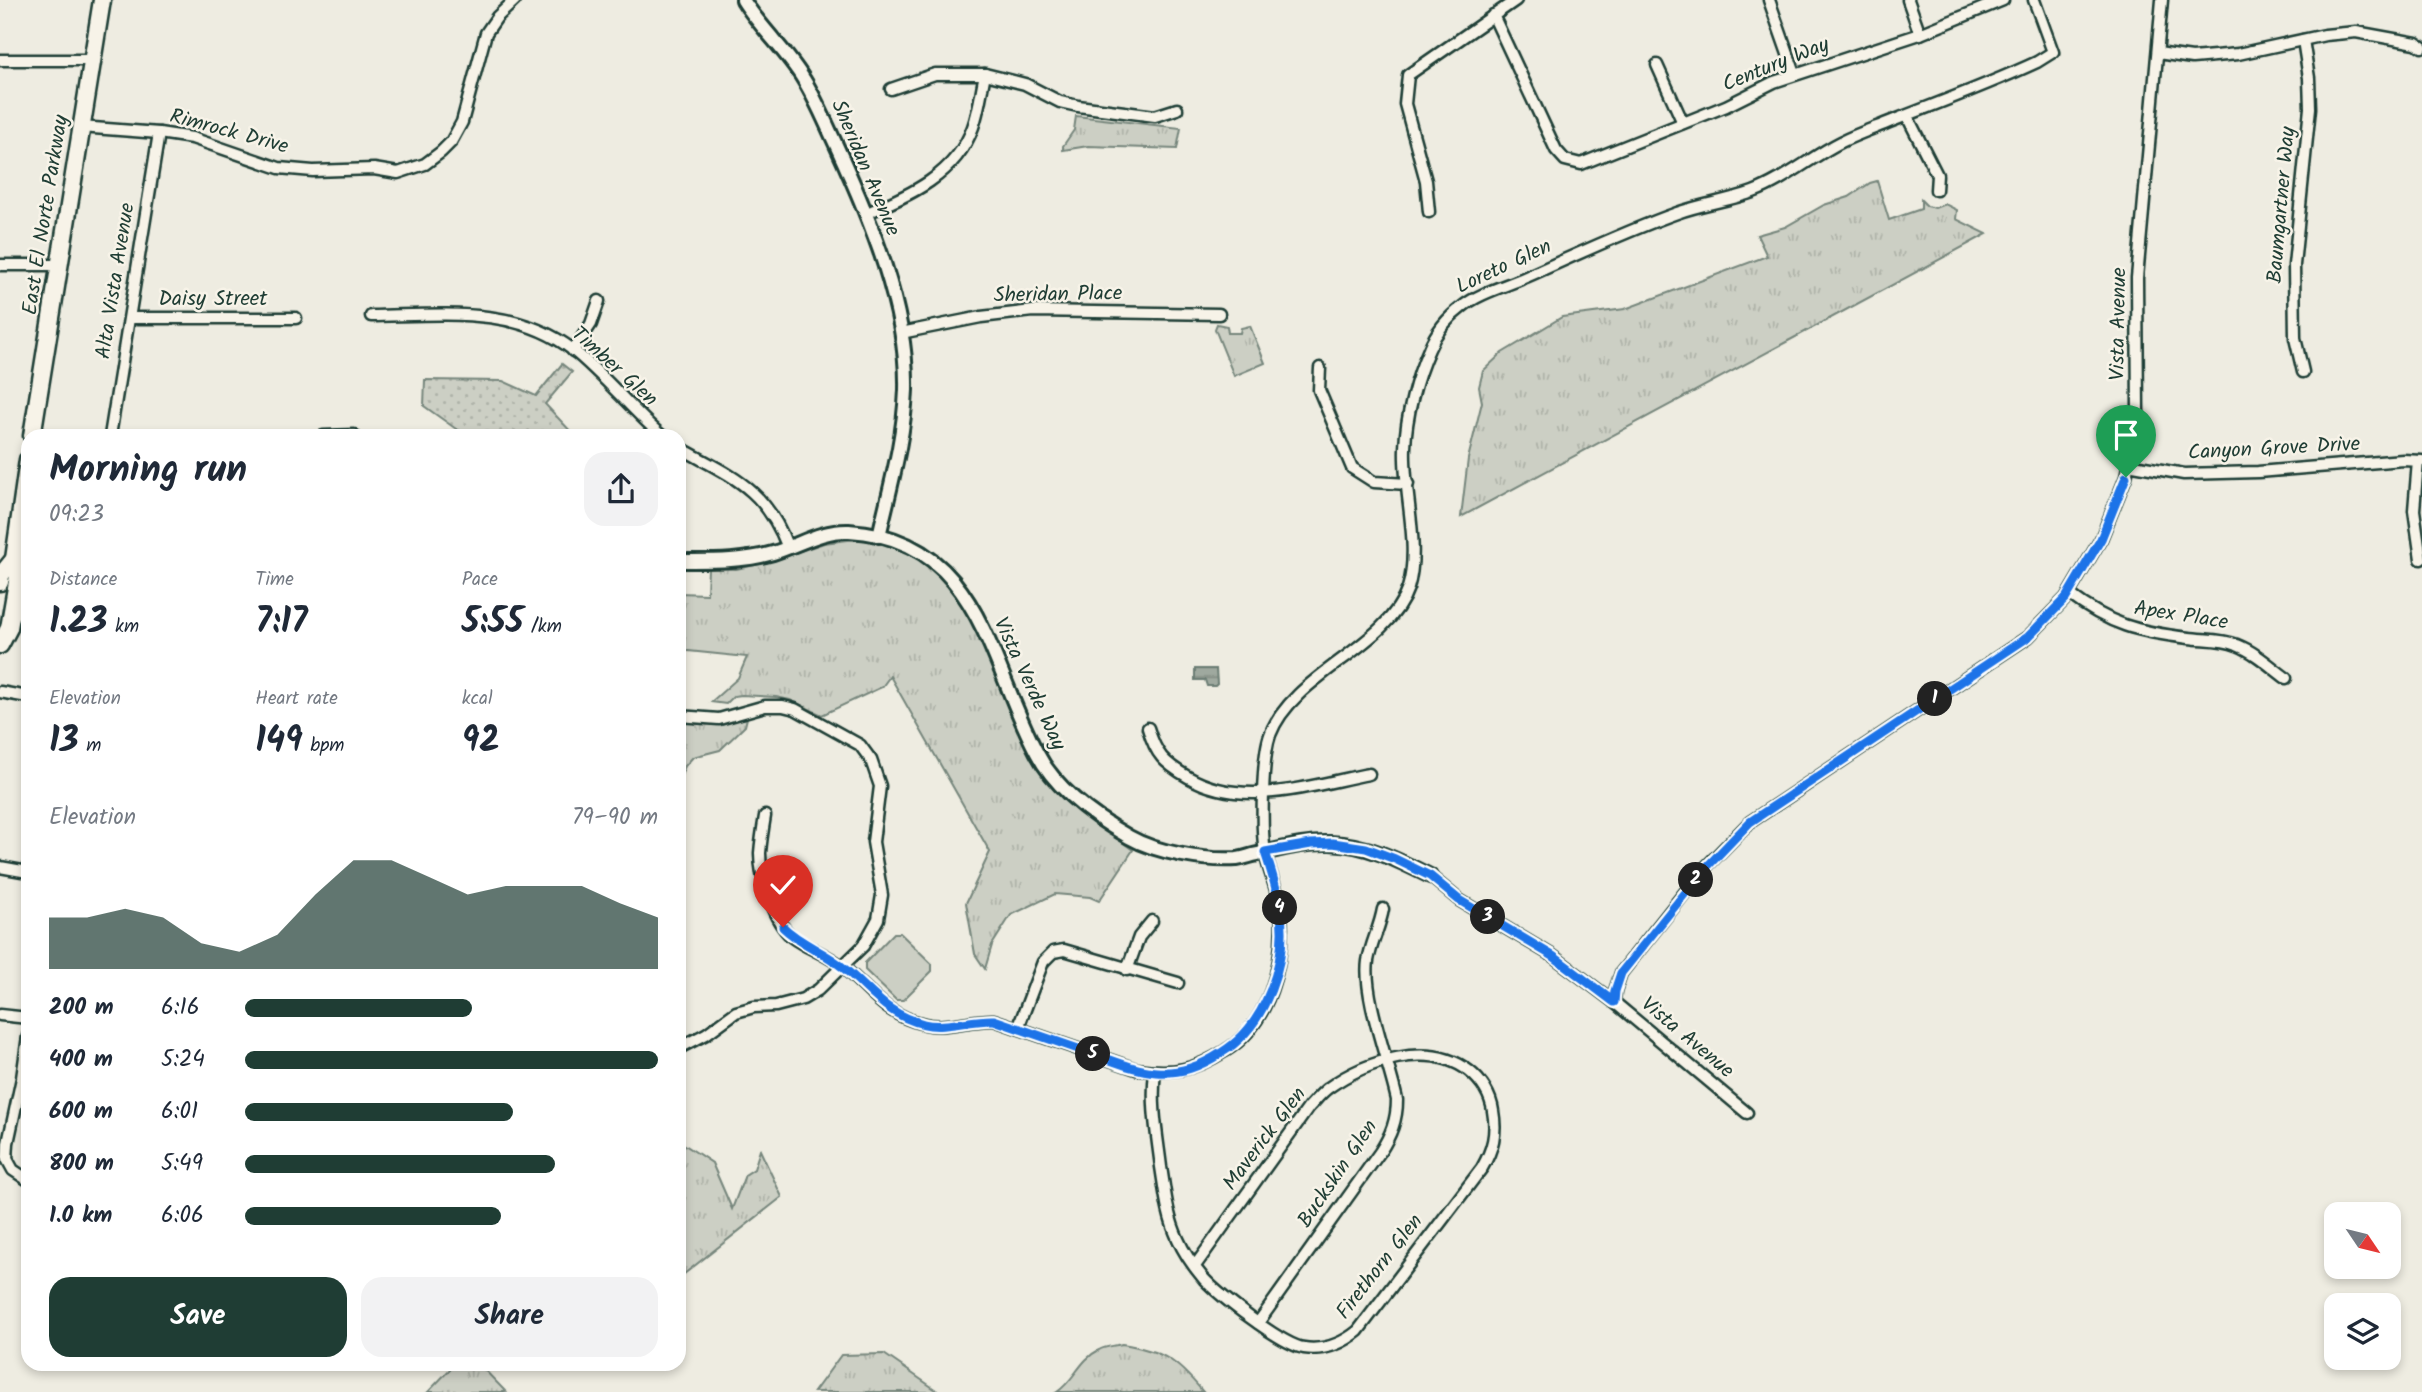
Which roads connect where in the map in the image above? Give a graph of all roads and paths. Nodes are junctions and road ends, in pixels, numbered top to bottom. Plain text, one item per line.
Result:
1 (102, 0) edge
2 (515, 0) edge
3 (743, 0) edge
4 (1516, 0) edge
5 (1769, 0) edge
6 (1908, 0) edge
7 (2003, 0) edge
8 (2034, 0) edge
9 (2162, 0) edge
10 (1493, 15) junction
11 (1920, 34) junction
12 (2303, 40) junction
13 (2422, 47) edge
14 (2158, 53) junction
15 (92, 60) junction
16 (0, 61) edge
17 (1657, 65) dead end
18 (985, 74) junction
19 (1795, 74) junction
20 (891, 89) dead end
21 (1177, 109) dead end
22 (1907, 116) junction
23 (1683, 123) junction
24 (80, 127) junction
25 (159, 133) junction
26 (1936, 190) dead end
27 (1429, 212) dead end
28 (867, 213) junction
29 (0, 265) edge
30 (60, 265) junction
31 (599, 302) dead end
32 (1219, 314) dead end
33 (371, 316) dead end
34 (130, 318) junction
35 (296, 318) dead end
36 (901, 333) junction
37 (573, 351) junction
38 (1320, 368) dead end
39 (2303, 372) dead end
40 (33, 429) edge
41 (111, 429) edge
42 (655, 429) edge
43 (686, 451) edge
44 (2420, 461) edge
45 (2128, 464) junction
46 (1408, 484) junction
47 (879, 536) junction
48 (788, 548) junction
49 (2421, 559) edge
50 (21, 560) edge
51 (686, 561) edge
52 (0, 582) edge
53 (2069, 594) junction
54 (0, 645) edge
55 (2286, 678) dead end
56 (0, 692) edge
57 (21, 696) edge
58 (686, 717) edge
59 (1148, 729) dead end
60 (1369, 775) dead end
61 (1264, 793) junction
62 (765, 816) dead end
63 (1265, 852) junction
64 (0, 867) edge
65 (21, 871) edge
66 (1430, 876) joint
67 (1383, 909) dead end
68 (1152, 921) dead end
69 (843, 967) junction
70 (1127, 970) junction
71 (1178, 983) dead end
72 (1614, 1002) junction
73 (0, 1015) edge
74 (21, 1017) edge
75 (1018, 1028) junction
76 (686, 1044) edge
77 (1386, 1060) junction
78 (1156, 1072) junction
79 (21, 1083) edge
80 (1747, 1113) dead end
81 (21, 1175) edge
82 (1195, 1266) junction
83 (1258, 1322) junction

1 - 15 main road, East El Norte Parkway
2 - 25 street, Rimrock Drive
3 - 28 street, Sheridan Avenue
4 - 10 street
5 - 19 street
6 - 11 street
7 - 11 street, Century Way
8 - 22 street, Loreto Glen
9 - 14 street, Vista Avenue
10 - 23 street, Century Way
10 - 27 street
11 - 19 street, Century Way
12 - 13 street
12 - 14 street
12 - 39 street, Baumgartner Way
14 - 45 street, Vista Avenue
15 - 16 street
15 - 24 main road, East El Norte Parkway
17 - 23 street
18 - 20 street
18 - 21 street
18 - 28 street
19 - 23 street, Century Way
22 - 26 street
22 - 46 street, Loreto Glen
24 - 25 street, Rimrock Drive
24 - 30 main road, East El Norte Parkway
25 - 34 street, Alta Vista Avenue
28 - 36 street, Sheridan Avenue
29 - 30 street
30 - 40 main road, East El Norte Parkway
31 - 37 street
32 - 36 street, Sheridan Place
33 - 37 street, Timber Glen
34 - 35 street, Daisy Street
34 - 41 street, Alta Vista Avenue
36 - 47 street, Sheridan Avenue
37 - 42 street, Timber Glen
38 - 46 street
43 - 48 street
44 - 45 street, Canyon Grove Drive
44 - 49 street
45 - 53 street, Vista Avenue
46 - 61 street, Loreto Glen
47 - 48 street, Vista Verde Way
47 - 63 street, Vista Verde Way
48 - 51 street, Vista Verde Way
50 - 52 main road
50 - 54 main road
53 - 55 street, Apex Place
53 - 72 street, Vista Avenue
56 - 57 street
58 - 69 street
59 - 61 street
60 - 61 street
61 - 63 street, Loreto Glen
62 - 69 street, Loreto Glen
63 - 66 street, Vista Verde Way
63 - 78 street, Loreto Glen
64 - 65 street
66 - 72 street
67 - 77 street, Buckskin Glen
68 - 70 street
69 - 75 street, Loreto Glen
69 - 76 street
70 - 71 street
70 - 75 street
72 - 80 street, Vista Avenue
73 - 74 street
75 - 78 street, Loreto Glen
77 - 82 street, Maverick Glen
77 - 83 street, Buckskin Glen
77 - 83 street, Firethorn Glen
78 - 82 street, Firethorn Glen
79 - 81 street
82 - 83 street, Firethorn Glen

